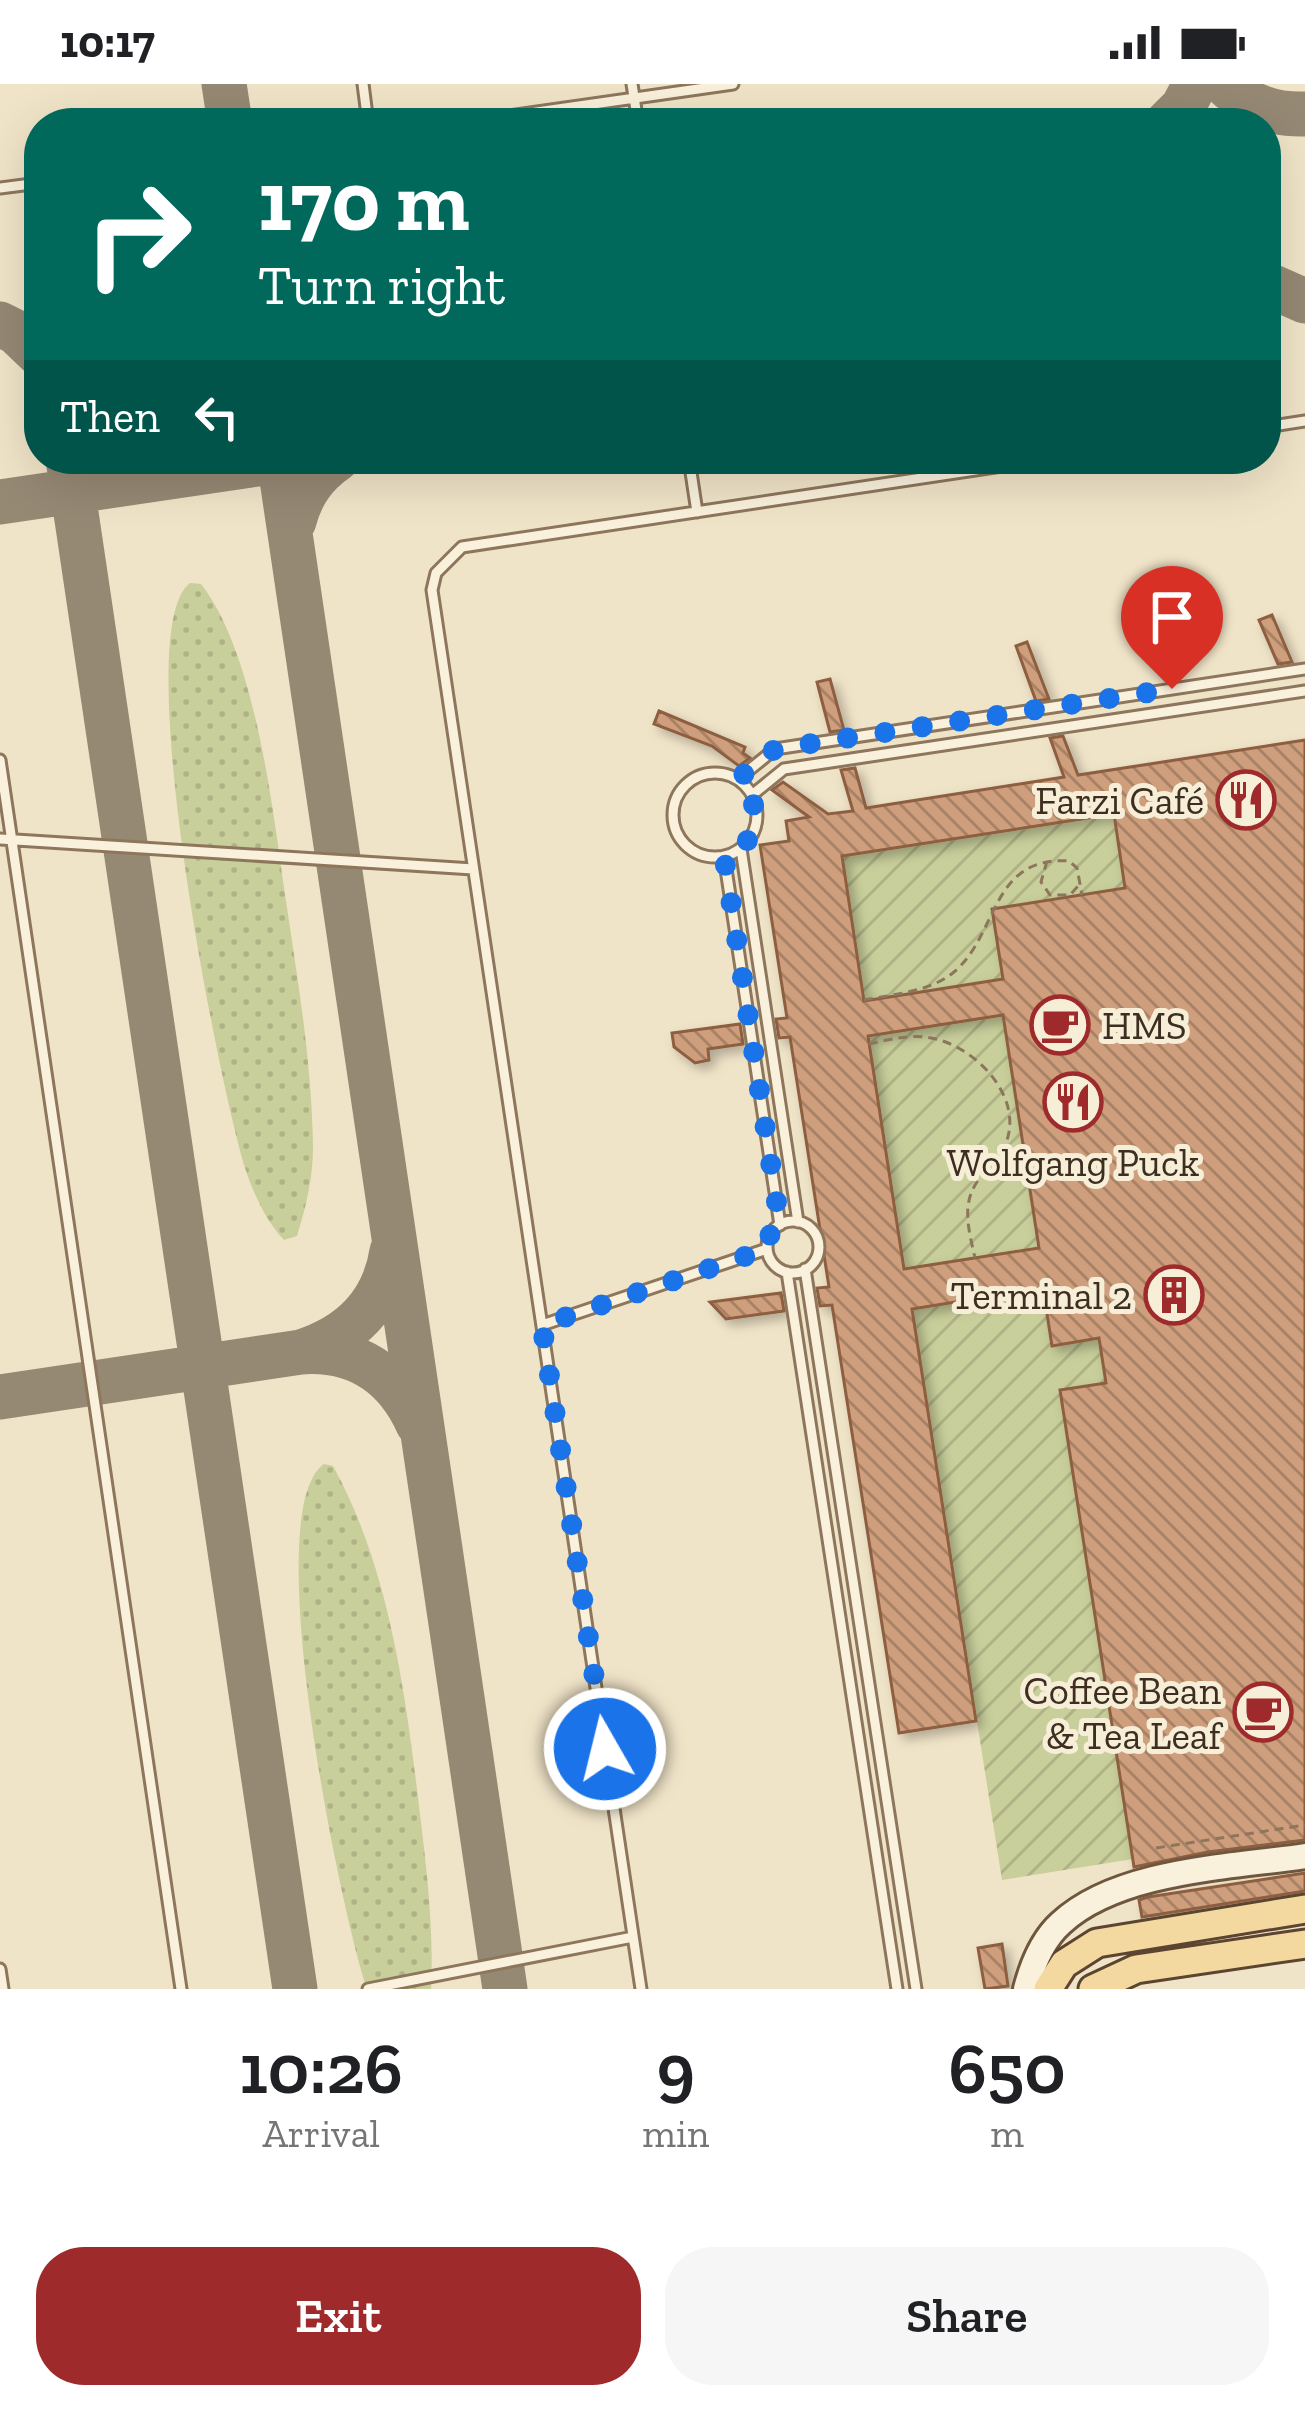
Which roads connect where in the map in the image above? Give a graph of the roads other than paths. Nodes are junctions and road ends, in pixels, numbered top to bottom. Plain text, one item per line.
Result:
1 (632, 84) edge
2 (734, 84) edge
3 (634, 98) junction
4 (564, 108) edge
5 (636, 108) edge
6 (691, 474) edge
7 (949, 474) edge
8 (697, 512) junction
9 (1305, 669) edge
10 (1305, 691) edge
11 (0, 760) edge
12 (738, 779) junction
13 (752, 795) junction
14 (6, 839) edge
15 (740, 849) junction
16 (724, 856) junction
17 (473, 869) junction
18 (798, 1222) junction
19 (780, 1225) junction
20 (767, 1249) junction
21 (805, 1269) junction
22 (788, 1272) junction
23 (542, 1325) junction
24 (1305, 1856) edge
25 (1305, 1909) edge
26 (633, 1937) junction
27 (1305, 1944) edge
28 (0, 1969) edge
29 (3, 1989) edge
30 (181, 1989) edge
31 (368, 1989) edge
32 (640, 1989) edge
33 (898, 1989) edge
34 (916, 1989) edge
35 (1026, 1989) edge
36 (1048, 1989) edge
37 (1093, 1989) edge

1 - 3 lane
2 - 3 lane
3 - 4 lane
3 - 5 lane
6 - 8 lane
7 - 8 lane
8 - 17 lane
9 - 12 lane
10 - 13 lane
11 - 14 lane
12 - 13 lane
12 - 16 lane
13 - 15 lane
14 - 17 lane
14 - 30 lane
15 - 16 lane
15 - 18 lane
16 - 19 lane
17 - 23 lane
18 - 19 lane
18 - 21 lane
19 - 20 lane
20 - 22 lane
20 - 23 lane
21 - 22 lane
21 - 34 lane
22 - 33 lane
23 - 26 lane
24 - 35 main road
25 - 36 main road
26 - 31 lane
26 - 32 lane
27 - 37 main road
28 - 29 lane

